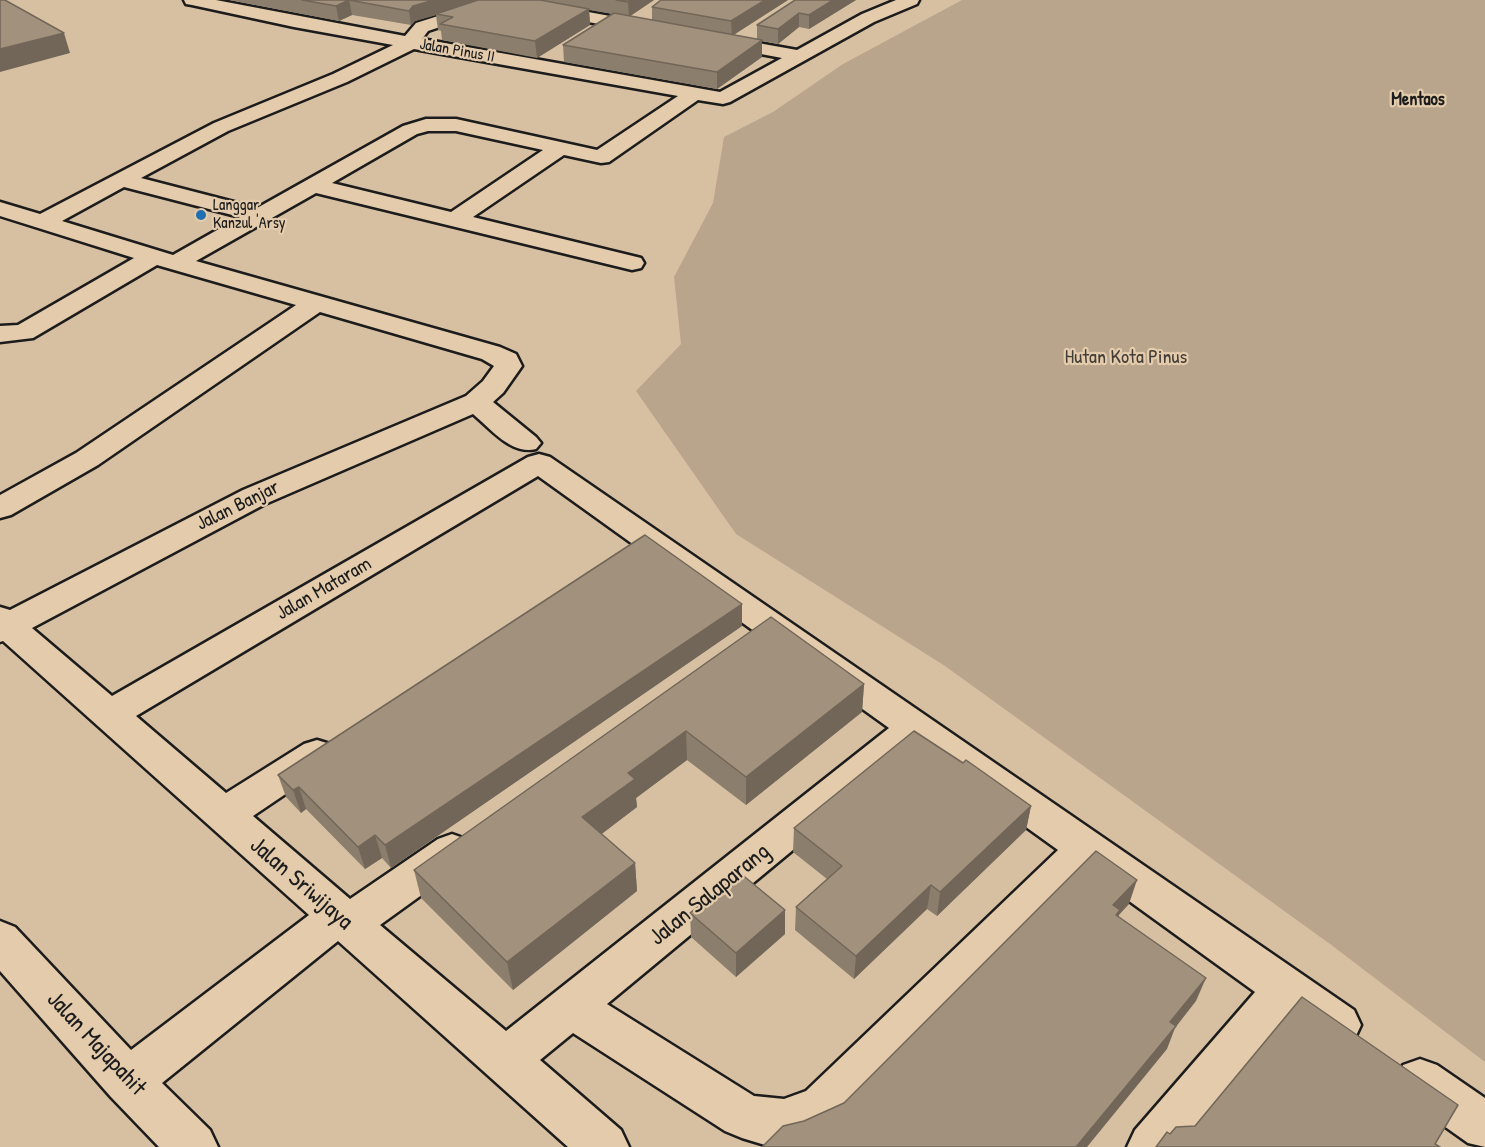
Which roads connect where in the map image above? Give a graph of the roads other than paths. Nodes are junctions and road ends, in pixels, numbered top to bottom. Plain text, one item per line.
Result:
1 (192, 0) edge
2 (911, 0) edge
3 (494, 4) edge
4 (431, 5) edge
5 (525, 6) edge
6 (651, 12) edge
7 (613, 21) junction
8 (632, 25) junction
9 (666, 31) edge
10 (755, 31) edge
11 (369, 35) junction
12 (586, 38) edge
13 (700, 38) edge
14 (412, 43) junction
15 (735, 44) junction
16 (567, 49) edge
17 (802, 56) junction
18 (540, 66) junction
19 (695, 93) junction
20 (559, 149) junction
21 (122, 180) junction
22 (311, 185) junction
23 (0, 209) edge
24 (258, 215) junction
25 (454, 220) junction
26 (40, 223) junction
27 (165, 260) junction
28 (632, 263) dead end
29 (315, 304) junction
30 (12, 333) edge
31 (476, 402) junction
32 (532, 453) junction
33 (0, 508) edge
34 (3, 625) edge
35 (110, 715) junction
36 (915, 728) junction
37 (341, 738) edge
38 (223, 815) junction
39 (483, 830) edge
40 (1086, 849) junction
41 (343, 920) junction
42 (0, 940) edge
43 (1286, 989) junction
44 (572, 1007) junction
45 (504, 1061) junction
46 (128, 1081) junction
47 (1485, 1126) edge
48 (193, 1147) edge
49 (604, 1147) edge
50 (1152, 1147) edge

1 - 11 street, Jalan Pinus II
2 - 17 street
3 - 14 street
4 - 11 street
5 - 7 street
6 - 8 street
7 - 8 street
7 - 12 street
8 - 9 street
10 - 15 street
11 - 14 street, Jalan Pinus II
13 - 15 street
14 - 18 street, Jalan Pinus II
14 - 21 street
15 - 17 street
16 - 18 street
17 - 19 street, Jalan Pinus II
18 - 19 street, Jalan Pinus II
19 - 20 street
20 - 22 street
20 - 25 street
21 - 24 street
21 - 26 street
22 - 24 street
22 - 25 street
23 - 26 street
24 - 27 street
25 - 28 street
26 - 27 street
27 - 29 street
27 - 30 street
29 - 31 street
29 - 33 street
31 - 32 street
31 - 34 street, Jalan Banjar
32 - 35 street, Jalan Mataram
32 - 36 street
34 - 35 street, Jalan Sriwijaya
35 - 38 street, Jalan Sriwijaya
36 - 40 street
36 - 44 street, Jalan Salaparang
37 - 38 street
38 - 41 street, Jalan Sriwijaya
39 - 41 street
40 - 43 street
40 - 44 street
41 - 45 street, Jalan Sriwijaya
41 - 46 street
42 - 46 street, Jalan Majapahit
43 - 47 street
43 - 50 street
44 - 45 street, Jalan Salaparang
45 - 49 street, Jalan Sriwijaya
46 - 48 street, Jalan Majapahit

